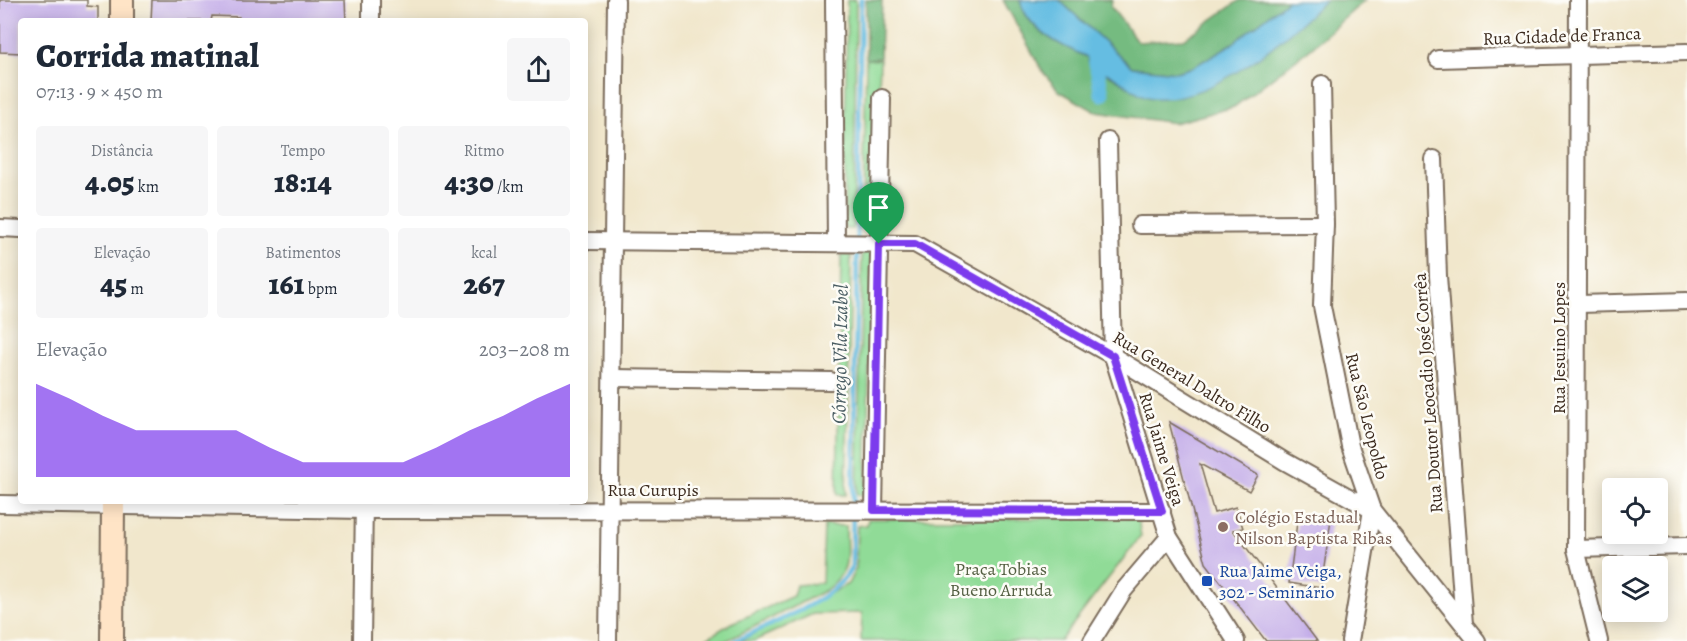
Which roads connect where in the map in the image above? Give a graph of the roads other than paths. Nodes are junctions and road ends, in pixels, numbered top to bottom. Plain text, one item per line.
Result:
1 (122, 0) edge
2 (371, 0) edge
3 (616, 0) edge
4 (834, 0) edge
5 (1578, 0) edge
6 (122, 18) edge
7 (371, 18) edge
8 (1687, 52) edge
9 (1578, 54) junction
10 (1438, 60) dead end
11 (1322, 84) dead end
12 (882, 98) dead end
13 (1108, 141) dead end
14 (1434, 159) dead end
15 (1325, 224) junction
16 (1140, 225) dead end
17 (0, 228) edge
18 (18, 229) edge
19 (588, 241) edge
20 (614, 242) junction
21 (844, 244) junction
22 (875, 244) junction
23 (1687, 301) edge
24 (1579, 304) junction
25 (1113, 356) junction
26 (612, 378) junction
27 (831, 381) dead end
28 (0, 504) edge
29 (18, 504) edge
30 (113, 504) edge
31 (238, 504) edge
32 (364, 505) edge
33 (610, 509) junction
34 (870, 510) junction
35 (1372, 510) junction
36 (1162, 511) junction
37 (1168, 537) junction
38 (1687, 546) edge
39 (1576, 549) junction
40 (1464, 624) junction
41 (112, 641) edge
42 (362, 641) edge
43 (608, 641) edge
44 (1092, 641) edge
45 (1236, 641) edge
46 (1350, 641) edge
47 (1477, 641) edge
48 (1599, 641) edge

1 - 6 main road
2 - 7 street
3 - 20 street
4 - 21 street
5 - 9 street, Rua Jesuino Lopes
8 - 9 street, Rua Cidade de Franca
9 - 10 street, Rua Cidade de Franca
9 - 24 street, Rua Jesuino Lopes
11 - 15 street, Rua São Leopoldo
12 - 22 street
13 - 25 street, Rua Jaime Veiga
14 - 40 street, Rua Doutor Leocadio José Corrêa
15 - 16 street
15 - 35 street, Rua São Leopoldo
17 - 18 street
19 - 20 street, Rua General Daltro Filho
20 - 21 street, Rua General Daltro Filho
20 - 26 street
21 - 22 street, Rua General Daltro Filho
22 - 25 street, Rua General Daltro Filho
22 - 34 street
23 - 24 street
24 - 39 street, Rua Jesuino Lopes
25 - 35 street, Rua General Daltro Filho
25 - 36 street, Rua Jaime Veiga
26 - 27 street
26 - 33 street
28 - 29 street, Rua Curupis
30 - 41 main road
31 - 32 street, Rua Curupis
32 - 33 street, Rua Curupis
32 - 42 street
33 - 34 street, Rua Curupis
33 - 43 street
34 - 36 street, Rua Curupis
35 - 40 street, Rua General Daltro Filho
35 - 46 street, Rua São Leopoldo
36 - 37 street, Rua Jaime Veiga
37 - 44 street
37 - 45 street, Rua Jaime Veiga
38 - 39 street
39 - 48 street, Rua Jesuino Lopes
40 - 47 street, Rua General Daltro Filho

